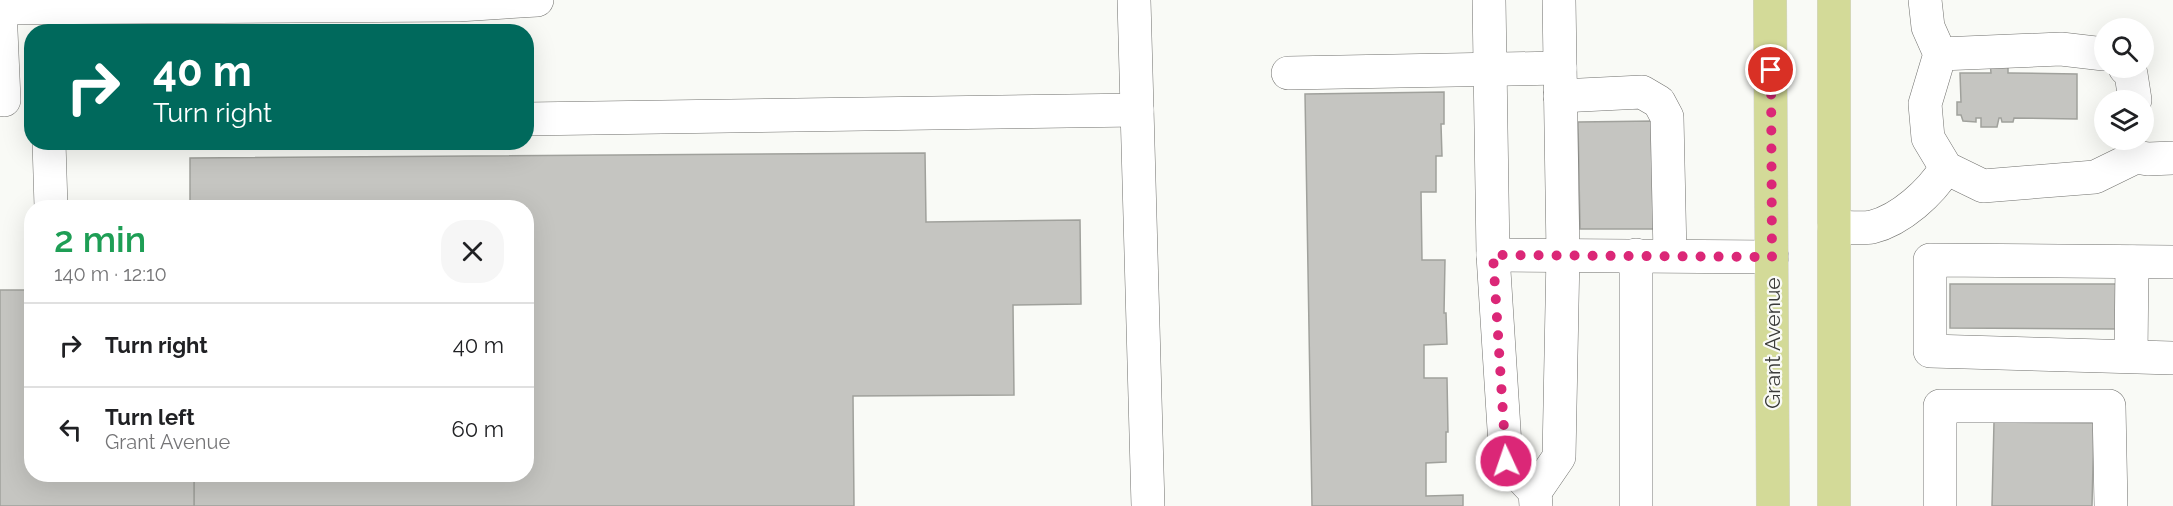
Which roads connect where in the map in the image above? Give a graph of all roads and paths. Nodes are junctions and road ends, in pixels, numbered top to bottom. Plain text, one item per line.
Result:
1 (537, 0) edge
2 (1134, 0) edge
3 (1490, 0) edge
4 (1559, 0) edge
5 (1770, 0) edge
6 (1834, 0) edge
7 (1925, 0) edge
8 (458, 2) edge
9 (0, 8) edge
10 (2094, 53) edge
11 (1940, 54) junction
12 (1491, 69) junction
13 (1288, 73) dead end
14 (1560, 82) junction
15 (12, 102) edge
16 (1137, 110) junction
17 (534, 119) edge
18 (49, 150) edge
19 (2133, 150) edge
20 (2138, 150) edge
21 (2173, 158) edge
22 (1946, 168) junction
23 (51, 200) edge
24 (1834, 227) junction
25 (1563, 254) junction
26 (1493, 255) junction
27 (1636, 255) junction
28 (1670, 255) junction
29 (1772, 257) junction
30 (2132, 262) junction
31 (2173, 262) edge
32 (2131, 356) junction
33 (2173, 358) edge
34 (1536, 499) edge
35 (1148, 506) edge
36 (1636, 506) edge
37 (1773, 506) edge
38 (1834, 506) edge
39 (1940, 506) edge
40 (2111, 506) edge

1 - 8 street
2 - 16 street
3 - 12 street
4 - 14 street
5 - 29 main road, Grant Avenue
6 - 24 main road
7 - 11 street
8 - 9 street
9 - 15 street
10 - 11 street
11 - 22 street
12 - 13 street
12 - 14 street
12 - 26 street
14 - 25 street
14 - 28 street
16 - 17 street
16 - 35 street
18 - 23 street
19 - 22 street
20 - 21 street
22 - 24 street
24 - 38 main road
25 - 26 street
25 - 27 street
25 - 34 street
26 - 34 street
27 - 28 street
27 - 36 street
28 - 29 street
29 - 37 main road, Grant Avenue
30 - 31 street
30 - 32 street
30 - 32 street
32 - 33 street
39 - 40 street

